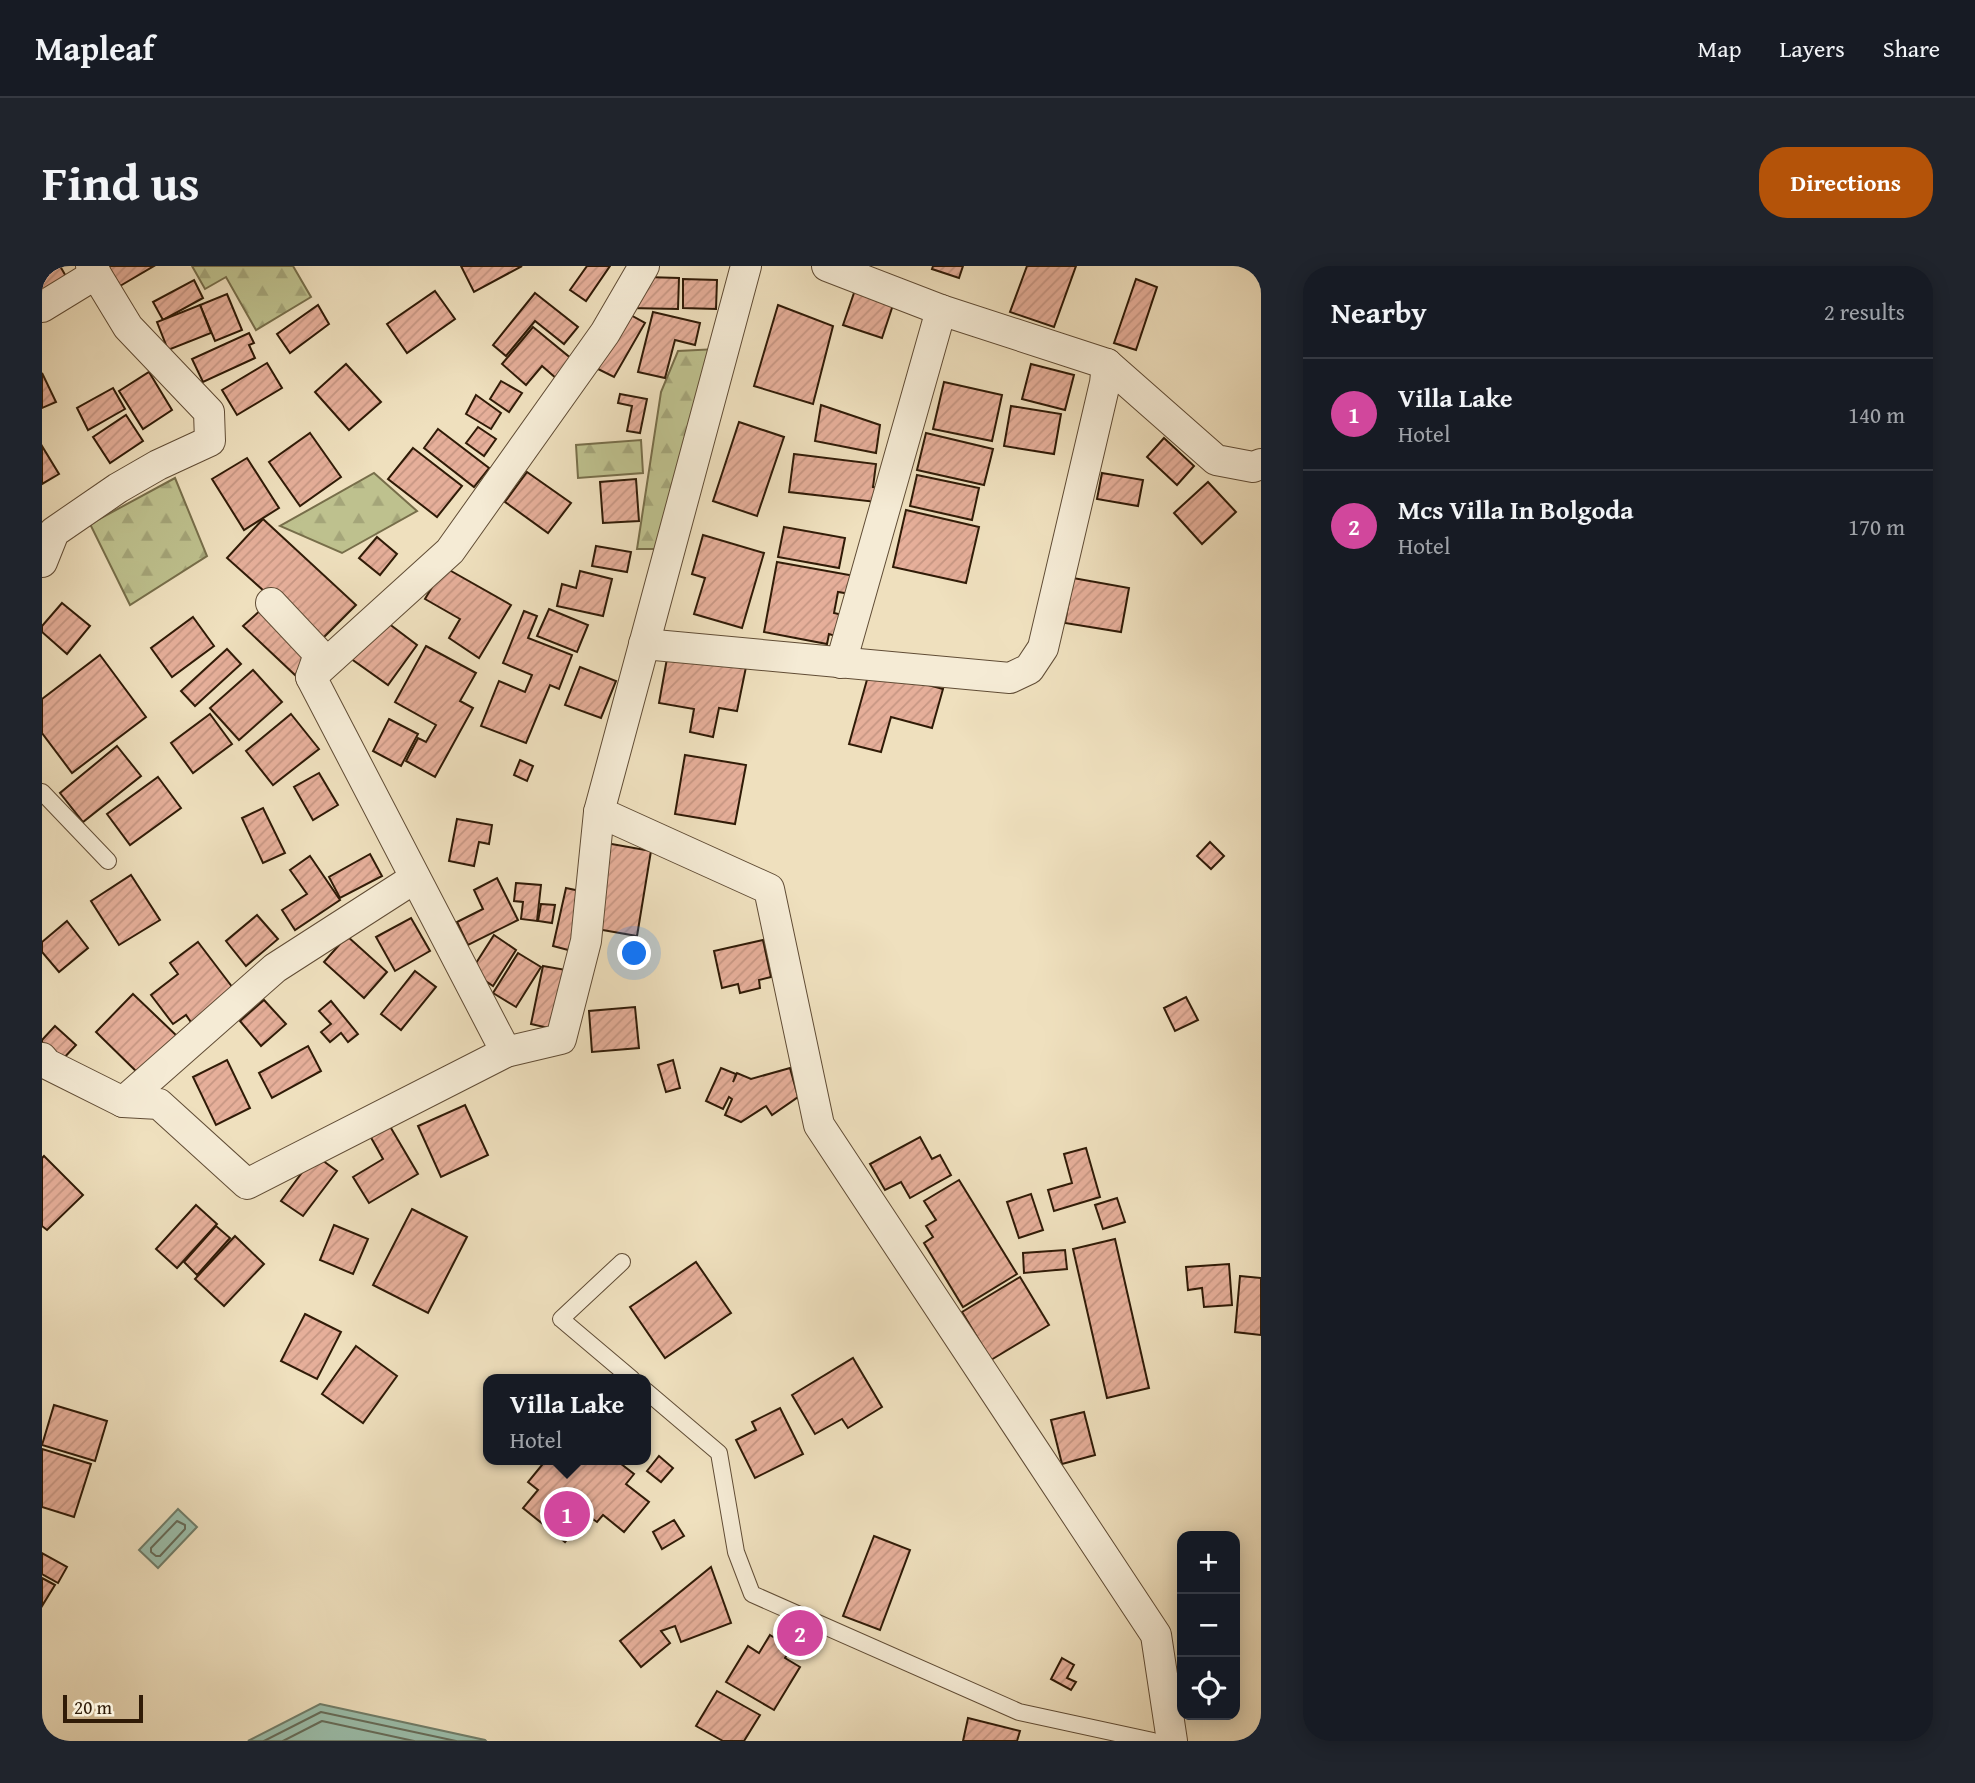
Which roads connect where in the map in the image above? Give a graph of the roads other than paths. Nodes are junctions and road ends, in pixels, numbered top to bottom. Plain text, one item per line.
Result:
1 (644, 266) edge
2 (746, 266) edge
3 (827, 266) edge
4 (93, 270) edge
5 (42, 307) edge
6 (941, 310) junction
7 (1107, 364) junction
8 (1261, 464) edge
9 (42, 562) edge
10 (271, 603) dead end
11 (645, 644) junction
12 (841, 663) junction
13 (311, 677) junction
14 (42, 792) edge
15 (599, 812) junction
16 (108, 861) dead end
17 (415, 878) junction
18 (506, 1052) junction
19 (42, 1058) edge
20 (123, 1102) junction
21 (622, 1262) dead end
22 (626, 1374) edge
23 (651, 1395) edge
24 (1153, 1741) edge
25 (1172, 1741) edge

1 - 13 street
2 - 11 street
3 - 6 street
4 - 5 street
4 - 9 street
6 - 7 street
6 - 12 street
7 - 8 street
7 - 12 street
10 - 13 street
11 - 12 street
11 - 15 street
13 - 17 street
14 - 16 lane
15 - 18 street
15 - 25 street
17 - 18 street
17 - 20 street
18 - 20 street
19 - 20 street
21 - 22 lane
23 - 24 lane

